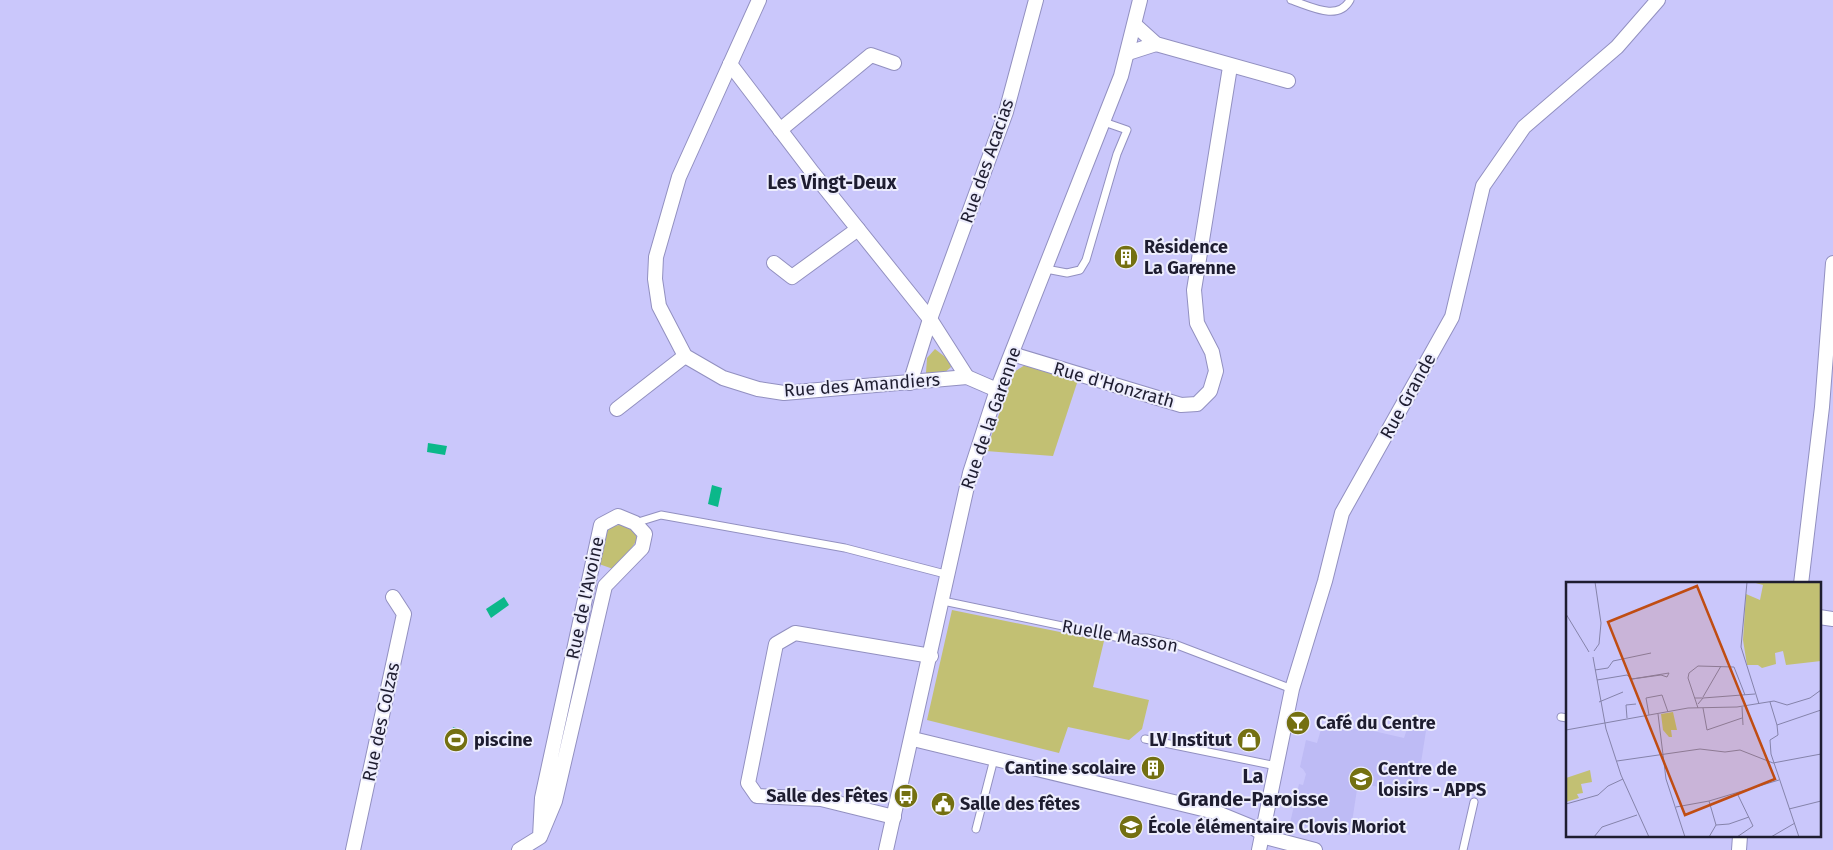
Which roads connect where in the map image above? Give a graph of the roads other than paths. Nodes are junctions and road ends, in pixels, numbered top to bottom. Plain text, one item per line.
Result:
1 (759, 0) edge
2 (1036, 0) edge
3 (1140, 0) edge
4 (1292, 0) edge
5 (1350, 0) edge
6 (1658, 0) edge
7 (1135, 25) junction
8 (1156, 44) junction
9 (1128, 53) junction
10 (894, 63) dead end
11 (730, 64) junction
12 (1230, 67) junction
13 (1288, 81) dead end
14 (1104, 122) junction
15 (780, 130) junction
16 (858, 229) junction
17 (1833, 263) edge
18 (774, 264) dead end
19 (1046, 269) junction
20 (930, 319) junction
21 (1012, 354) junction
22 (685, 356) junction
23 (1829, 358) edge
24 (967, 377) junction
25 (910, 383) junction
26 (997, 390) junction
27 (617, 409) dead end
28 (635, 523) junction
29 (592, 568) junction
30 (949, 574) junction
31 (1801, 582) edge
32 (605, 586) junction
33 (393, 597) dead end
34 (943, 601) junction
35 (1820, 617) edge
36 (1833, 619) edge
37 (931, 656) junction
38 (1292, 689) junction
39 (913, 738) junction
40 (1146, 738) dead end
41 (994, 759) junction
42 (1276, 766) junction
43 (1474, 802) dead end
44 (894, 817) junction
45 (976, 828) dead end
46 (1262, 834) junction
47 (540, 836) junction
48 (352, 850) edge
49 (519, 850) edge
50 (886, 850) edge
51 (1259, 850) edge
52 (1315, 850) edge
53 (1463, 850) edge

1 - 11 street
2 - 20 street, Rue des Acacias
3 - 7 street, Rue de la Garenne
4 - 5 lane
6 - 38 street, Rue Grande
7 - 8 street
7 - 9 street, Rue de la Garenne
8 - 9 street
8 - 12 street
9 - 14 street, Rue de la Garenne
10 - 15 street
11 - 15 street
11 - 22 street
12 - 13 street
12 - 21 street, Rue d'Honzrath
14 - 19 street, Rue de la Garenne
14 - 19 lane
15 - 16 street
16 - 18 street
16 - 20 street
17 - 23 street
19 - 21 street, Rue de la Garenne
20 - 24 street
20 - 25 street, Rue des Acacias
21 - 26 street, Rue de la Garenne
22 - 25 street, Rue des Amandiers
22 - 27 street
23 - 31 street
24 - 25 street, Rue des Amandiers
24 - 26 street, Rue des Amandiers
26 - 30 street, Rue de la Garenne
28 - 29 street, Rue de l'Avoine
28 - 30 lane
28 - 32 street, Rue de l'Avoine
29 - 32 street
29 - 47 street, Rue de l'Avoine
30 - 34 street, Rue de la Garenne
32 - 47 street, Rue de l'Avoine
33 - 48 street, Rue des Colzas
34 - 37 street, Rue de la Garenne
34 - 38 lane, Ruelle Masson
35 - 36 street
37 - 39 street, Rue de la Garenne
37 - 44 street
38 - 42 street, Rue Grande
39 - 41 street
39 - 44 street, Rue de la Garenne
40 - 42 lane
41 - 45 lane
41 - 46 street
42 - 46 street, Rue Grande
43 - 53 lane
44 - 50 street, Rue de la Garenne
46 - 51 street, Rue Grande
46 - 52 street
47 - 49 street

